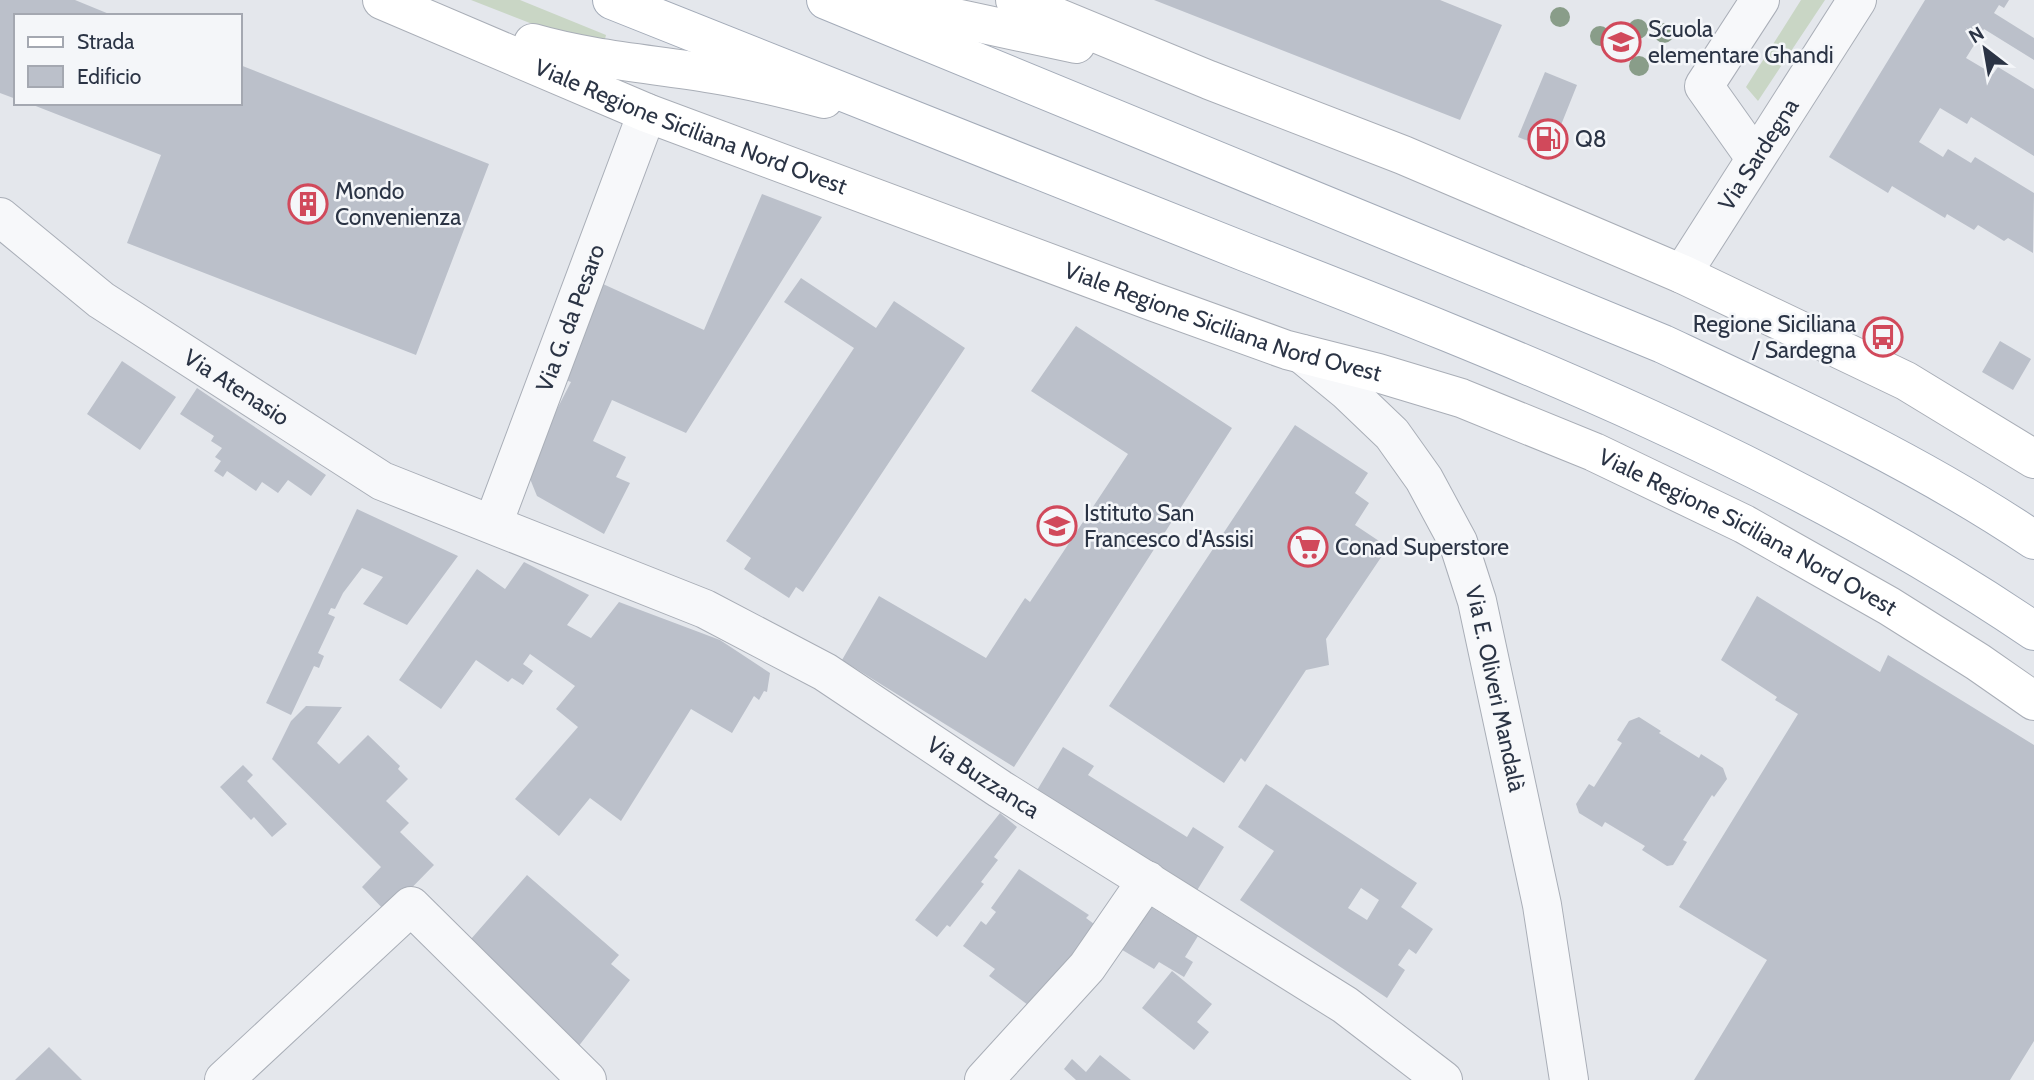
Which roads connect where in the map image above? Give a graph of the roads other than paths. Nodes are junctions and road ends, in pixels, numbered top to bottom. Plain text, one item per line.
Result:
1 (612, 0) edge
2 (826, 0) edge
3 (872, 0) edge
4 (1015, 0) edge
5 (1760, 0) edge
6 (1857, 0) edge
7 (386, 1) edge
8 (1209, 80) junction
9 (647, 113) junction
10 (925, 126) junction
11 (1755, 158) junction
12 (0, 217) edge
13 (1682, 274) junction
14 (1301, 354) junction
15 (2034, 458) edge
16 (493, 524) junction
17 (2034, 540) edge
18 (2034, 631) edge
19 (2034, 701) edge
20 (1147, 880) junction
21 (224, 1080) edge
22 (587, 1080) edge
23 (984, 1080) edge
24 (1443, 1080) edge
25 (1569, 1080) edge

1 - 10 street
2 - 17 street
3 - 8 street
4 - 8 street
5 - 11 street
6 - 11 street, Via Sardegna
7 - 9 street, Viale Regione Siciliana Nord Ovest
7 - 10 street
8 - 13 street
9 - 14 street, Viale Regione Siciliana Nord Ovest
9 - 16 street, Via G. da Pesaro
10 - 18 street
11 - 13 street, Via Sardegna
12 - 16 street, Via Atenasio
13 - 15 street
14 - 19 street, Viale Regione Siciliana Nord Ovest
14 - 25 street, Via E. Oliveri Mandalà
16 - 20 street, Via Buzzanca
20 - 23 street
20 - 24 street, Via Buzzanca
21 - 22 street

